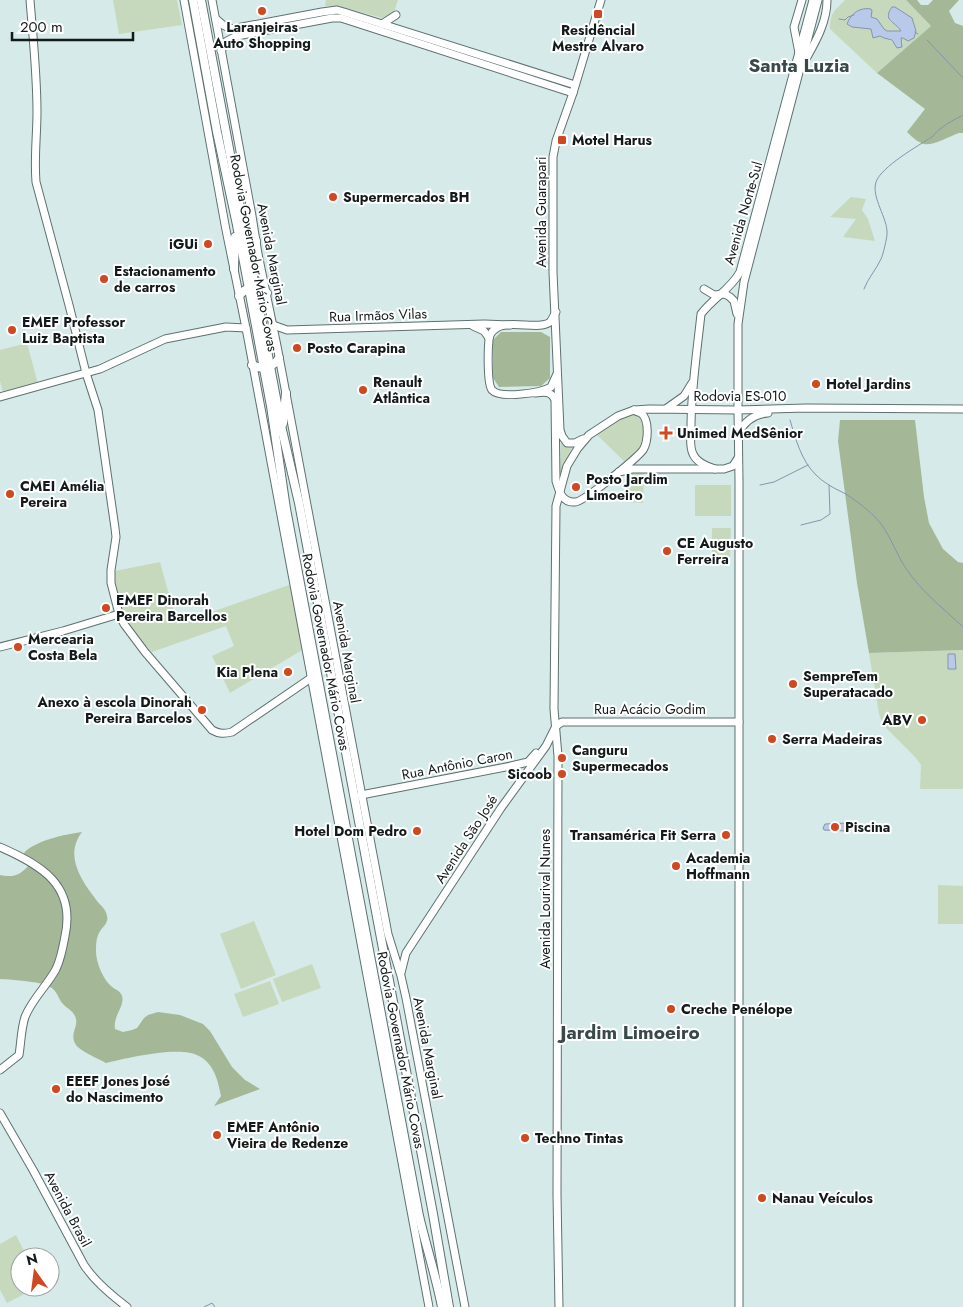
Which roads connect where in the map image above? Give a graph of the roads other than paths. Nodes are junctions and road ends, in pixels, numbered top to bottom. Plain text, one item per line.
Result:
1 (30, 0) edge
2 (184, 0) edge
3 (193, 0) edge
4 (201, 0) edge
5 (212, 0) edge
6 (601, 0) edge
7 (802, 0) edge
8 (813, 0) edge
9 (818, 0) edge
10 (827, 0) edge
11 (396, 16) dead end
12 (216, 18) junction
13 (382, 24) junction
14 (795, 35) junction
15 (817, 40) junction
16 (805, 42) junction
17 (221, 51) junction
18 (799, 55) junction
19 (801, 66) junction
20 (574, 89) junction
21 (236, 190) junction
22 (237, 225) junction
23 (256, 242) junction
24 (234, 269) junction
25 (252, 288) junction
26 (704, 289) dead end
27 (267, 293) junction
28 (722, 294) junction
29 (239, 296) junction
30 (556, 312) junction
31 (242, 316) junction
32 (510, 324) junction
33 (738, 324) junction
34 (273, 325) junction
35 (470, 325) junction
36 (543, 325) junction
37 (226, 327) junction
38 (246, 328) junction
39 (287, 330) junction
40 (276, 338) junction
41 (489, 338) junction
42 (556, 340) junction
43 (279, 358) junction
44 (252, 365) junction
45 (266, 367) junction
46 (558, 371) junction
47 (86, 373) junction
48 (694, 378) junction
49 (286, 393) junction
50 (535, 393) junction
51 (0, 396) edge
52 (663, 409) junction
53 (691, 409) junction
54 (963, 409) edge
55 (634, 410) junction
56 (727, 410) junction
57 (738, 410) junction
58 (963, 413) edge
59 (691, 420) junction
60 (282, 430) junction
61 (589, 435) junction
62 (738, 435) junction
63 (738, 453) junction
64 (715, 470) junction
65 (617, 473) junction
66 (559, 492) junction
67 (119, 614) junction
68 (0, 647) edge
69 (311, 678) junction
70 (554, 709) junction
71 (739, 722) junction
72 (559, 724) junction
73 (546, 746) junction
74 (558, 756) junction
75 (511, 766) junction
76 (516, 788) junction
77 (361, 795) junction
78 (0, 847) edge
79 (374, 975) junction
80 (401, 976) junction
81 (373, 1003) junction
82 (0, 1070) edge
83 (0, 1113) edge
84 (127, 1307) edge
85 (429, 1307) edge
86 (442, 1307) edge
87 (449, 1307) edge
88 (464, 1307) edge
89 (559, 1307) edge
90 (739, 1307) edge

1 - 47 street
2 - 24 street
3 - 22 main road, Rodovia Governador Mário Covas
4 - 21 main road, Rodovia Governador Mário Covas
5 - 12 street, Avenida Marginal
6 - 20 street, Avenida Guarapari
7 - 14 street
8 - 16 street, Avenida Norte-Sul
9 - 16 street, Avenida Norte-Sul
10 - 15 street
11 - 13 street
12 - 13 street
12 - 17 street, Avenida Marginal
13 - 20 street
14 - 16 street
14 - 18 street
15 - 16 street
15 - 19 street
16 - 18 street, Avenida Norte-Sul
16 - 19 street, Avenida Norte-Sul
17 - 20 street
17 - 23 street, Avenida Marginal
18 - 28 street, Avenida Norte-Sul
19 - 33 street, Avenida Norte-Sul
20 - 30 street, Avenida Guarapari
21 - 23 main road
21 - 25 main road, Rodovia Governador Mário Covas
22 - 24 main road
22 - 25 main road, Rodovia Governador Mário Covas
23 - 27 street, Avenida Marginal
24 - 29 street
25 - 27 main road
25 - 29 main road
25 - 45 main road, Rodovia Governador Mário Covas
26 - 28 street
27 - 34 street, Avenida Marginal
28 - 33 street
28 - 48 street, Avenida Norte-Sul
29 - 31 street
30 - 36 street
30 - 42 street, Avenida Guarapari
31 - 37 street
31 - 38 street
32 - 35 street, Rua Irmãos Vilas
32 - 36 street
32 - 41 street
33 - 57 street, Avenida Norte-Sul
34 - 39 street, Rua Irmãos Vilas
34 - 40 street, Avenida Marginal
35 - 39 street, Rua Irmãos Vilas
35 - 41 street
36 - 42 street
37 - 38 street
37 - 47 street
38 - 44 street
39 - 40 street
40 - 43 street, Avenida Marginal
41 - 50 street
42 - 46 street
43 - 45 main road
43 - 49 street, Avenida Marginal
44 - 45 main road
44 - 69 street
45 - 60 main road, Rodovia Governador Mário Covas
45 - 79 main road, Rodovia Governador Mário Covas
46 - 50 street
46 - 61 street
47 - 51 street
47 - 67 street
48 - 52 street
48 - 53 street, Avenida Norte-Sul
49 - 60 main road
49 - 77 street, Avenida Marginal
50 - 66 street
52 - 53 street, Rodovia ES-010
52 - 55 street, Rodovia ES-010
53 - 56 street, Rodovia ES-010
53 - 59 street, Avenida Norte-Sul
54 - 57 street, Rodovia ES-010
55 - 61 street, Rodovia ES-010
55 - 65 street
56 - 57 street, Rodovia ES-010
56 - 59 street
57 - 62 street
58 - 62 street, Rodovia ES-010
59 - 64 street, Avenida Norte-Sul
60 - 87 main road, Rodovia Governador Mário Covas
61 - 66 street, Rodovia ES-010
62 - 63 street
63 - 64 street
63 - 71 street
64 - 65 street
65 - 66 street
66 - 70 street, Avenida Lourival Nunes
67 - 68 street
67 - 69 street
69 - 81 street
70 - 72 street, Avenida Lourival Nunes
70 - 75 street, Rua Antônio Caron
71 - 72 street, Rua Acácio Godim
71 - 90 street
72 - 73 street, Avenida São José
72 - 74 street, Avenida Lourival Nunes
73 - 74 street
73 - 76 street, Avenida São José
74 - 89 street, Avenida Lourival Nunes
75 - 76 street
75 - 77 street, Rua Antônio Caron
76 - 80 street, Avenida São José
77 - 80 street, Avenida Marginal
78 - 82 street
79 - 81 main road
79 - 86 main road, Rodovia Governador Mário Covas
80 - 88 street, Avenida Marginal
81 - 85 street
83 - 84 street, Avenida Brasil

